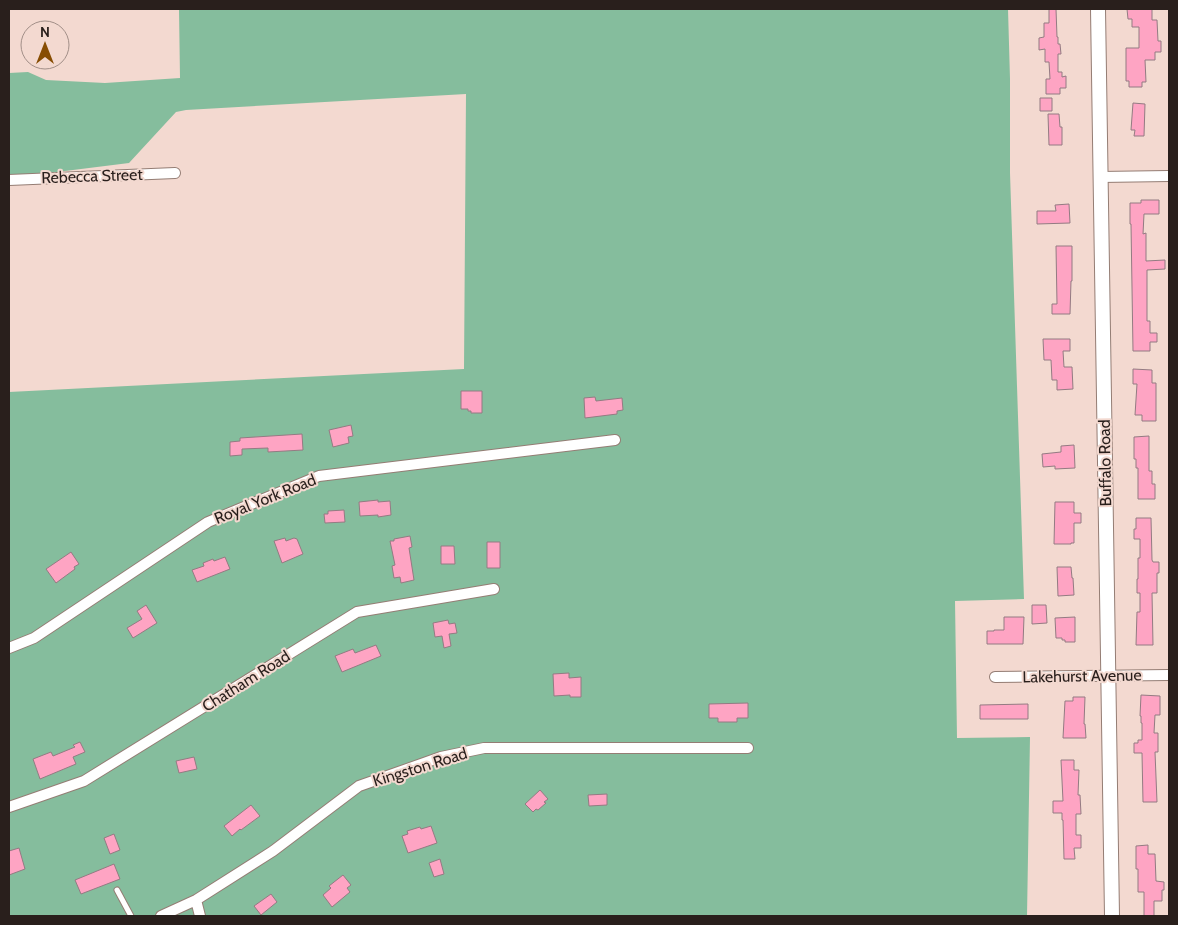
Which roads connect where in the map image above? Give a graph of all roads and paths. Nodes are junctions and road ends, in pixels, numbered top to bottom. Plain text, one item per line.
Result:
1 (1098, 9) edge
2 (175, 173) dead end
3 (1169, 176) edge
4 (1100, 177) junction
5 (9, 180) edge
6 (615, 440) dead end
7 (494, 589) dead end
8 (9, 648) edge
9 (1169, 675) edge
10 (1108, 676) junction
11 (995, 678) dead end
12 (748, 748) dead end
13 (9, 807) edge
14 (117, 890) dead end
15 (196, 900) junction
16 (131, 916) edge
17 (161, 916) edge
18 (200, 916) edge
19 (1112, 916) edge

1 - 4 street, Buffalo Road
2 - 5 street, Rebecca Street
3 - 4 street
4 - 10 street, Buffalo Road
6 - 8 street, Royal York Road
7 - 13 street, Chatham Road
9 - 10 street, Lakehurst Avenue
10 - 11 street, Lakehurst Avenue
10 - 19 street, Buffalo Road
12 - 15 street, Kingston Road
14 - 16 lane
15 - 17 street, Kingston Road
15 - 18 street

